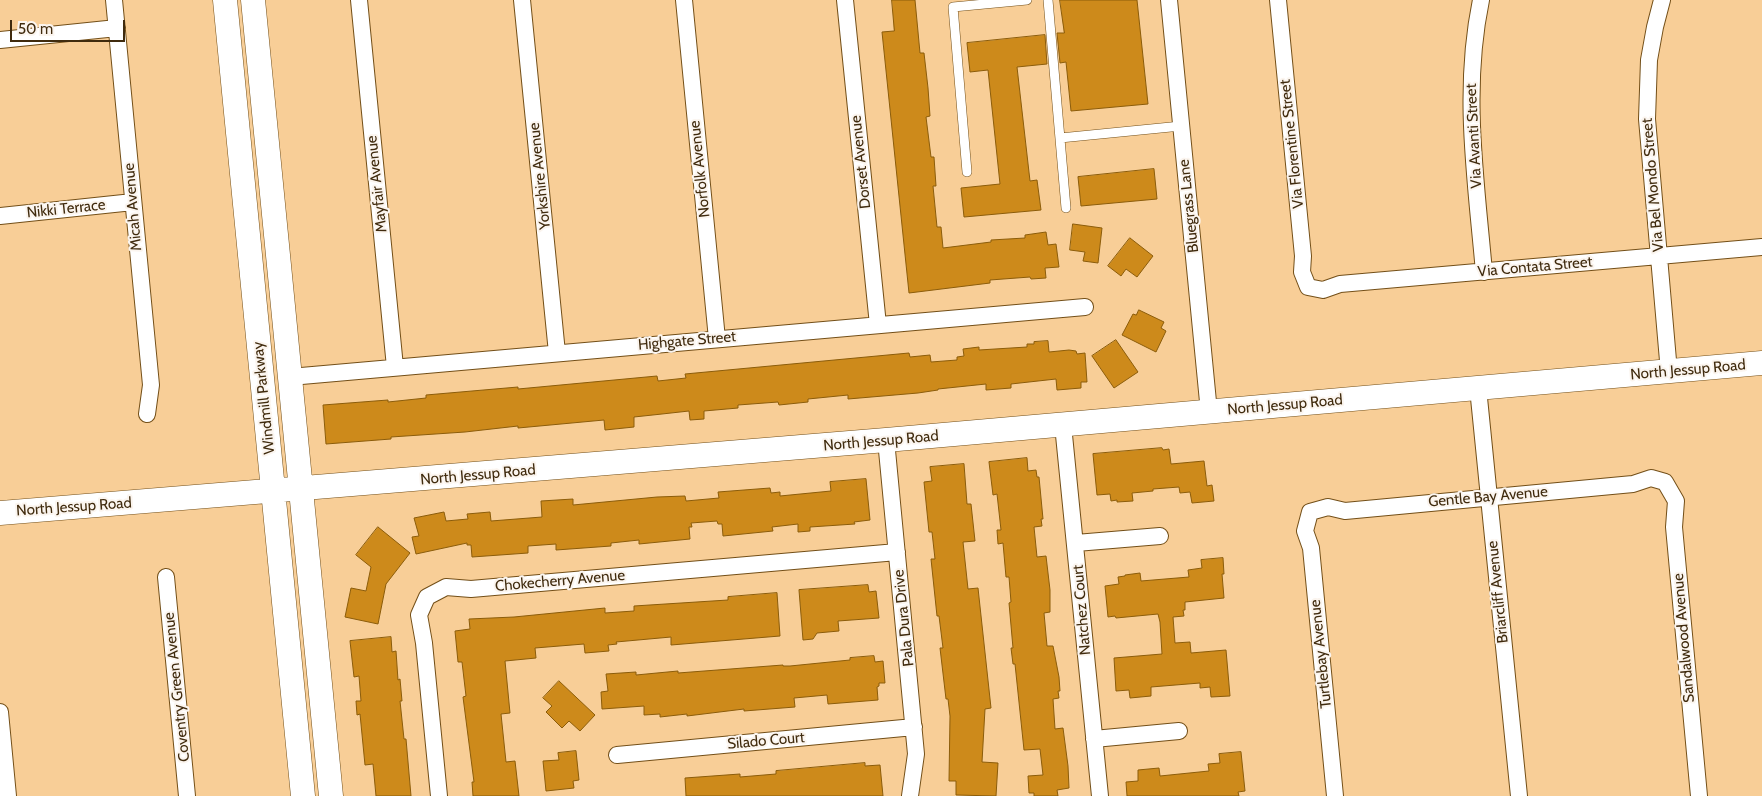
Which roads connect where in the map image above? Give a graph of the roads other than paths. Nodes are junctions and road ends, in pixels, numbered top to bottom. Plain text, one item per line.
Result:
1 (114, 0) edge
2 (225, 0) edge
3 (253, 0) edge
4 (359, 0) edge
5 (522, 0) edge
6 (684, 0) edge
7 (845, 0) edge
8 (1027, 0) edge
9 (1048, 0) edge
10 (1169, 0) edge
11 (1278, 0) edge
12 (1482, 0) edge
13 (1662, 0) edge
14 (117, 28) junction
15 (0, 40) edge
16 (1181, 126) junction
17 (1060, 138) junction
18 (967, 172) dead end
19 (133, 202) junction
20 (1066, 208) dead end
21 (0, 216) edge
22 (1762, 247) edge
23 (1658, 256) junction
24 (1484, 272) junction
25 (1308, 287) joint
26 (1085, 308) dead end
27 (878, 324) junction
28 (716, 339) junction
29 (557, 353) junction
30 (1762, 364) edge
31 (395, 367) junction
32 (1668, 372) junction
33 (290, 378) junction
34 (1478, 388) junction
35 (1209, 412) junction
36 (147, 414) dead end
37 (1063, 425) junction
38 (886, 440) junction
39 (1665, 482) joint
40 (301, 489) junction
41 (274, 492) junction
42 (1488, 497) junction
43 (1310, 512) joint
44 (0, 513) edge
45 (1160, 536) dead end
46 (1076, 544) junction
47 (897, 552) junction
48 (166, 578) dead end
49 (0, 712) edge
50 (914, 727) junction
51 (1179, 731) dead end
52 (1094, 739) junction
53 (617, 755) dead end
54 (8, 796) edge
55 (187, 796) edge
56 (303, 796) edge
57 (330, 796) edge
58 (439, 796) edge
59 (910, 796) edge
60 (1100, 796) edge
61 (1335, 796) edge
62 (1519, 796) edge
63 (1700, 796) edge

1 - 14 street, Micah Avenue
2 - 41 street, Windmill Parkway
3 - 33 street, Windmill Parkway
4 - 31 street, Mayfair Avenue
5 - 29 street, Yorkshire Avenue
6 - 28 street, Norfolk Avenue
7 - 27 street, Dorset Avenue
8 - 18 lane
9 - 17 lane
10 - 16 street, Bluegrass Lane
11 - 25 street, Via Florentine Street
12 - 24 street, Via Avanti Street
13 - 23 street, Via Bel Mondo Street
14 - 15 street
14 - 19 street, Micah Avenue
16 - 17 lane
16 - 35 street, Bluegrass Lane
17 - 20 lane
19 - 21 street, Nikki Terrace
19 - 36 street, Micah Avenue
22 - 23 street, Via Contata Street
23 - 24 street, Via Contata Street
23 - 32 street, Via Bel Mondo Street
24 - 25 street, Via Contata Street
26 - 27 street, Highgate Street
27 - 28 street, Highgate Street
28 - 29 street, Highgate Street
29 - 31 street, Highgate Street
30 - 32 street, North Jessup Road
31 - 33 street, Highgate Street
32 - 34 street, North Jessup Road
33 - 40 street, Windmill Parkway
34 - 35 street, North Jessup Road
34 - 42 street, Briarcliff Avenue
35 - 37 street, North Jessup Road
37 - 38 street, North Jessup Road
37 - 46 street, Natchez Court
38 - 40 street, North Jessup Road
38 - 47 street, Pala Dura Drive
39 - 42 street, Gentle Bay Avenue
39 - 63 street, Sandalwood Avenue
40 - 41 street, North Jessup Road
40 - 57 street, Windmill Parkway
41 - 44 street, North Jessup Road
41 - 56 street, Windmill Parkway
42 - 43 street, Gentle Bay Avenue
42 - 62 street, Briarcliff Avenue
43 - 61 street, Turtlebay Avenue
45 - 46 street
46 - 52 street, Natchez Court
47 - 50 street, Pala Dura Drive
47 - 58 street, Chokecherry Avenue
48 - 55 street, Coventry Green Avenue
49 - 54 street
50 - 53 street, Silado Court
50 - 59 street, Pala Dura Drive
51 - 52 street
52 - 60 street, Natchez Court

